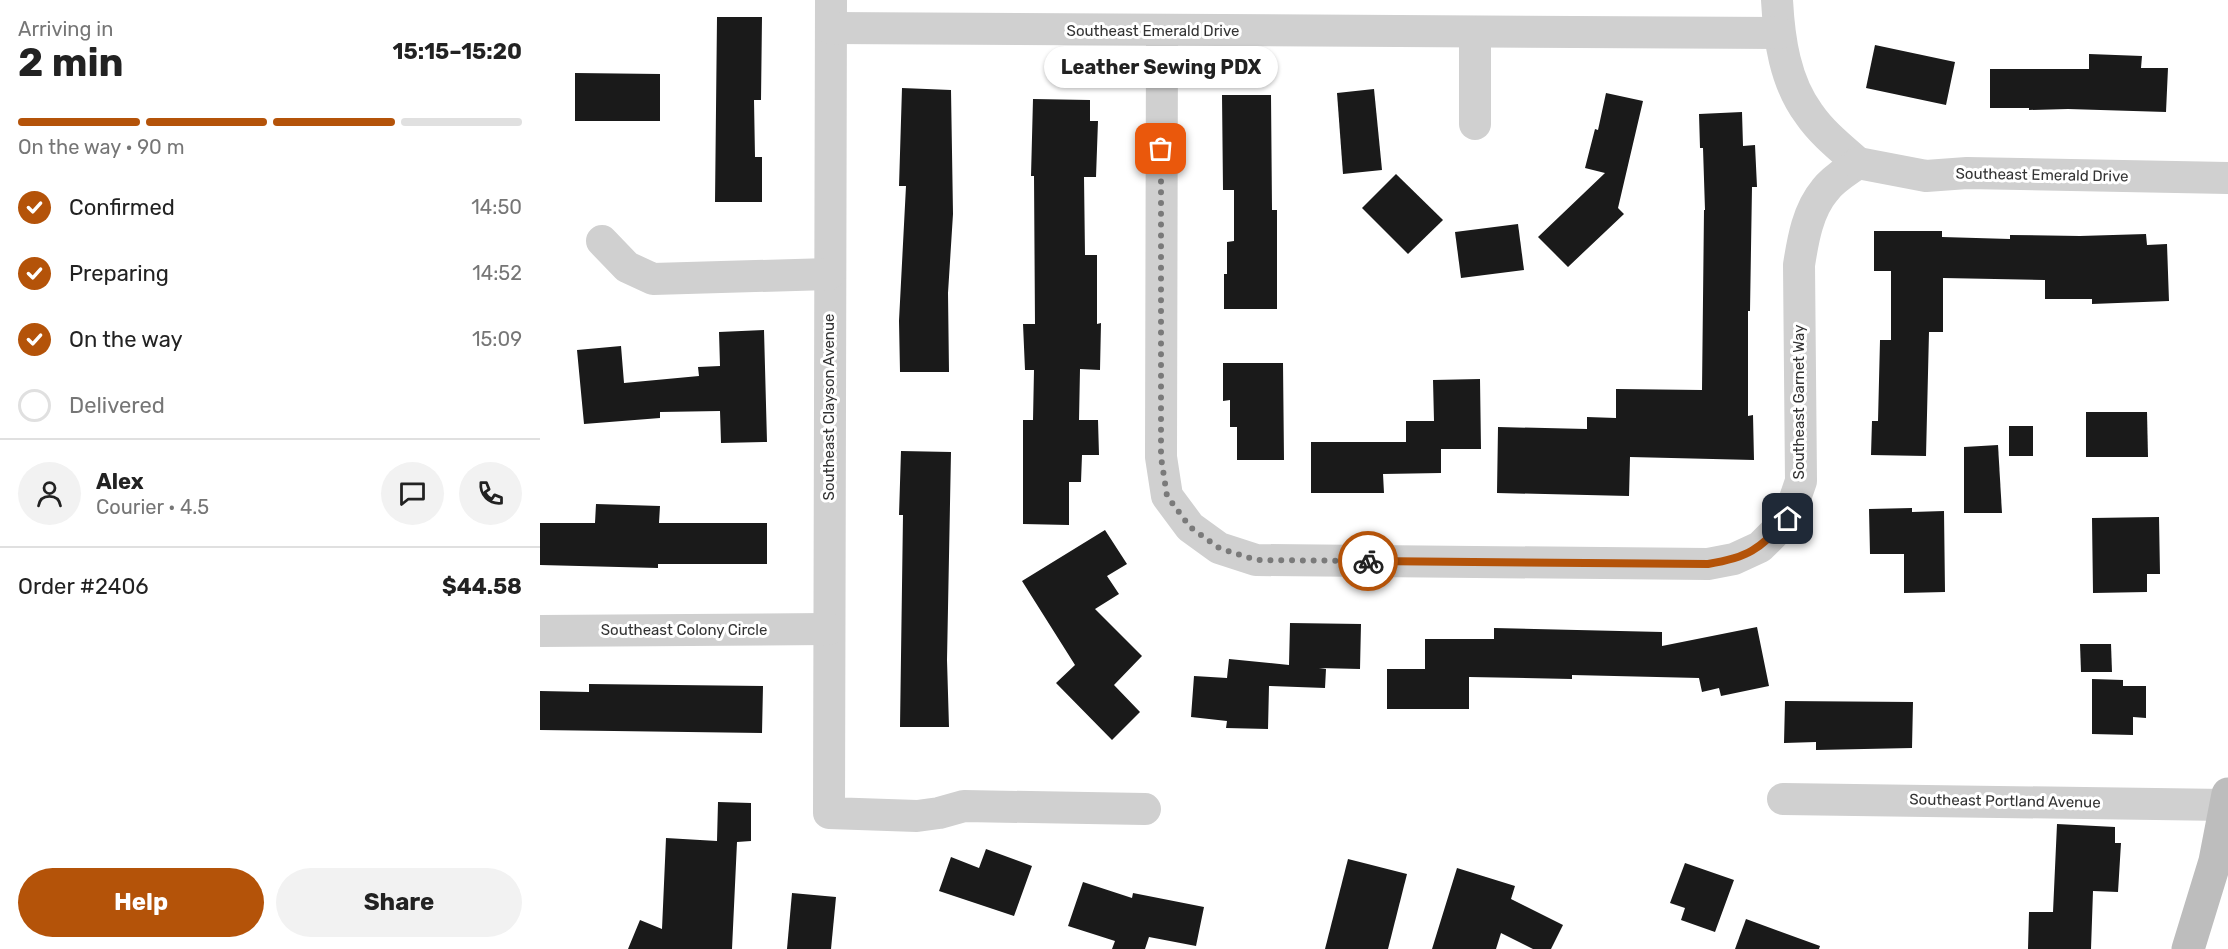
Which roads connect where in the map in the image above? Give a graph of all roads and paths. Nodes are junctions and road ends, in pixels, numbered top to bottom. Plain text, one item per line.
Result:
1 (1778, 0) edge
2 (831, 14) edge
3 (1162, 31) junction
4 (1475, 32) junction
5 (1779, 33) junction
6 (1475, 124) dead end
7 (1858, 163) junction
8 (2228, 178) edge
9 (602, 241) dead end
10 (829, 274) junction
11 (828, 629) junction
12 (540, 631) edge
13 (1783, 799) dead end
14 (2227, 799) edge
15 (1145, 809) dead end
16 (2188, 949) edge

1 - 5 street
2 - 3 street, Southeast Emerald Drive
2 - 10 street, Southeast Clayson Avenue
3 - 4 street, Southeast Emerald Drive
3 - 7 street, Southeast Garnet Way
4 - 5 street, Southeast Emerald Drive
4 - 6 street
5 - 7 street
7 - 8 street, Southeast Emerald Drive
9 - 10 street
10 - 11 street, Southeast Clayson Avenue
11 - 12 street, Southeast Colony Circle
11 - 15 street, Southeast Clayson Avenue
13 - 14 street, Southeast Portland Avenue
14 - 16 main road

